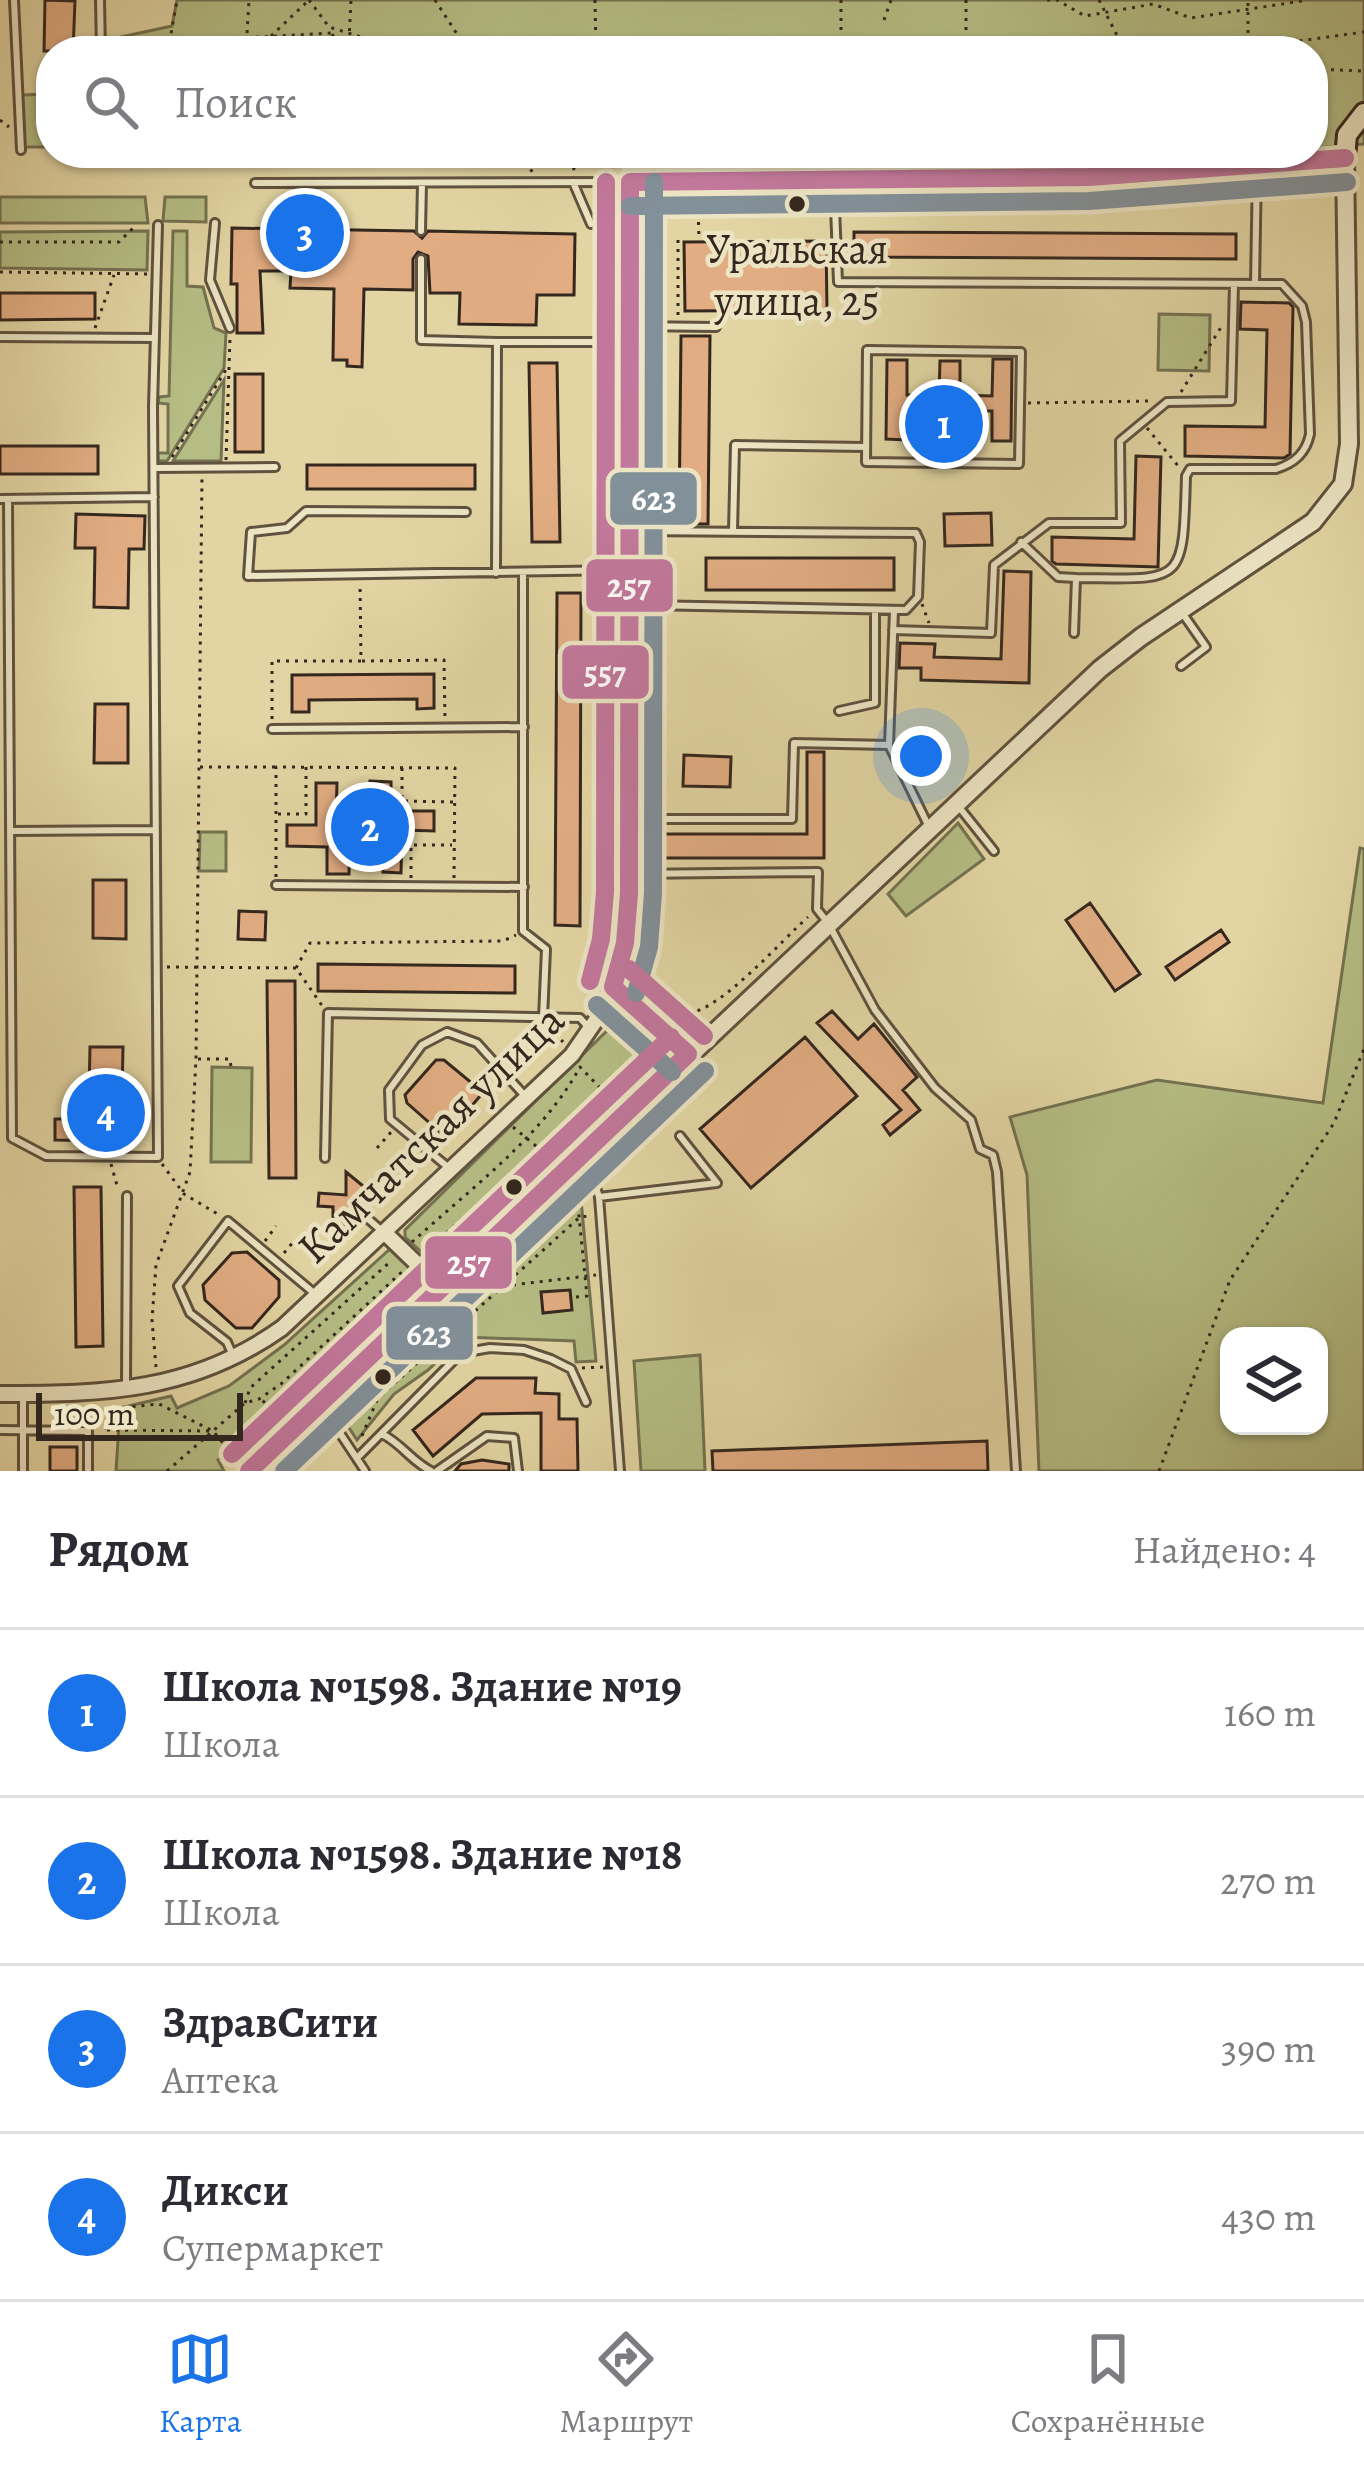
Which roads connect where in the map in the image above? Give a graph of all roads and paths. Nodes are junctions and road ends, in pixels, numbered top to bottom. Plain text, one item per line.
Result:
1 (14, 0) edge
2 (100, 0) edge
3 (177, 0) edge
4 (249, 0) edge
5 (309, 0) edge
6 (352, 0) edge
7 (435, 0) edge
8 (595, 0) edge
9 (841, 0) edge
10 (891, 0) edge
11 (966, 0) edge
12 (1047, 0) edge
13 (1099, 0) edge
14 (1248, 0) edge
15 (1309, 0) edge
16 (1248, 12) junction
17 (1104, 13) junction
18 (884, 20) dead end
19 (328, 27) junction
20 (1364, 32) edge
21 (332, 34) joint
22 (101, 36) edge
23 (170, 36) edge
24 (246, 36) edge
25 (271, 36) edge
26 (291, 36) edge
27 (345, 36) edge
28 (349, 36) edge
29 (458, 36) edge
30 (596, 36) edge
31 (841, 36) edge
32 (966, 36) edge
33 (1117, 36) edge
34 (1248, 36) edge
35 (1328, 38) edge
36 (1328, 70) edge
37 (1364, 71) edge
38 (1364, 113) edge
39 (21, 150) dead end
40 (1345, 158) junction
41 (1328, 159) edge
42 (529, 168) edge
43 (552, 168) edge
44 (574, 168) edge
45 (1215, 168) edge
46 (1257, 168) edge
47 (589, 171) dead end
48 (531, 172) dead end
49 (552, 172) dead end
50 (834, 179) junction
51 (573, 182) junction
52 (630, 182) junction
53 (254, 183) dead end
54 (422, 183) junction
55 (698, 204) dead end
56 (608, 205) dead end
57 (215, 223) dead end
58 (591, 224) dead end
59 (609, 224) dead end
60 (158, 225) dead end
61 (135, 226) dead end
62 (421, 231) dead end
63 (678, 240) dead end
64 (699, 240) dead end
65 (0, 242) edge
66 (421, 259) dead end
67 (0, 272) edge
68 (115, 273) junction
69 (156, 274) junction
70 (1234, 284) junction
71 (1255, 284) junction
72 (1234, 307) junction
73 (678, 326) junction
74 (716, 327) dead end
75 (230, 328) joint
76 (630, 334) junction
77 (0, 337) edge
78 (93, 338) junction
79 (154, 338) junction
80 (497, 342) junction
81 (228, 367) junction
82 (1355, 367) edge
83 (1171, 402) junction
84 (1020, 403) junction
85 (1142, 422) junction
86 (1357, 441) edge
87 (866, 448) junction
88 (275, 467) dead end
89 (154, 468) junction
90 (165, 468) junction
91 (202, 468) junction
92 (226, 468) junction
93 (1186, 476) junction
94 (154, 497) junction
95 (4, 499) edge
96 (466, 512) dead end
97 (629, 531) junction
98 (733, 532) junction
99 (1022, 542) junction
100 (629, 570) junction
101 (496, 573) junction
102 (524, 573) junction
103 (1076, 578) junction
104 (360, 592) dead end
105 (646, 605) dead end
106 (875, 610) junction
107 (894, 610) junction
108 (925, 610) dead end
109 (1181, 611) junction
110 (929, 623) dead end
111 (893, 630) junction
112 (1074, 633) dead end
113 (361, 661) junction
114 (1181, 665) dead end
115 (839, 711) dead end
116 (524, 727) junction
117 (445, 728) junction
118 (272, 729) joint
119 (889, 745) junction
120 (198, 767) junction
121 (277, 767) junction
122 (306, 767) junction
123 (402, 768) junction
124 (454, 802) junction
125 (956, 803) junction
126 (276, 814) junction
127 (629, 819) junction
128 (649, 819) junction
129 (930, 828) junction
130 (155, 830) junction
131 (10, 831) junction
132 (454, 845) junction
133 (994, 851) dead end
134 (648, 873) junction
135 (629, 874) junction
136 (276, 886) joint
137 (411, 886) junction
138 (454, 886) junction
139 (524, 887) junction
140 (822, 916) junction
141 (523, 931) junction
142 (156, 967) junction
143 (196, 967) junction
144 (296, 968) junction
145 (613, 987) junction
146 (328, 1012) junction
147 (543, 1018) junction
148 (590, 1030) junction
149 (564, 1043) dead end
150 (1364, 1049) edge
151 (688, 1054) junction
152 (196, 1059) junction
153 (231, 1067) dead end
154 (609, 1096) dead end
155 (528, 1099) junction
156 (506, 1120) junction
157 (398, 1126) junction
158 (680, 1136) dead end
159 (0, 1138) edge
160 (12, 1138) junction
161 (525, 1138) junction
162 (377, 1148) dead end
163 (110, 1156) junction
164 (548, 1156) dead end
165 (158, 1157) junction
166 (326, 1158) dead end
167 (578, 1160) junction
168 (452, 1170) junction
169 (576, 1186) dead end
170 (492, 1193) dead end
171 (184, 1194) junction
172 (127, 1196) joint
173 (599, 1197) junction
174 (359, 1211) dead end
175 (600, 1214) junction
176 (580, 1217) junction
177 (228, 1221) junction
178 (276, 1226) dead end
179 (385, 1233) junction
180 (294, 1240) dead end
181 (260, 1247) junction
182 (409, 1256) junction
183 (278, 1262) junction
184 (604, 1274) junction
185 (586, 1277) junction
186 (502, 1286) junction
187 (441, 1287) junction
188 (316, 1295) junction
189 (576, 1297) dead end
190 (234, 1357) junction
191 (610, 1366) junction
192 (156, 1367) dead end
193 (571, 1369) junction
194 (126, 1391) junction
195 (0, 1394) edge
196 (23, 1394) junction
197 (261, 1398) junction
198 (377, 1399) junction
199 (245, 1402) junction
200 (586, 1402) dead end
201 (320, 1403) junction
202 (341, 1419) dead end
203 (0, 1430) edge
204 (23, 1430) junction
205 (213, 1431) junction
206 (382, 1434) junction
207 (359, 1443) dead end
208 (357, 1458) junction
209 (23, 1471) edge
210 (88, 1471) edge
211 (167, 1471) edge
212 (249, 1471) edge
213 (365, 1471) edge
214 (434, 1471) edge
215 (518, 1471) edge
216 (620, 1471) edge
217 (1016, 1471) edge
218 (1159, 1471) edge

1 - 39 lane
2 - 22 lane
3 - 23 path
4 - 24 path
5 - 19 path
5 - 25 path
6 - 28 path
7 - 29 path
8 - 30 path
9 - 31 path
10 - 18 path
11 - 32 path
12 - 17 path
13 - 17 path
14 - 16 path
15 - 16 path
16 - 17 path
16 - 34 path
17 - 33 path
19 - 21 path
19 - 27 path
20 - 35 path
21 - 26 path
36 - 37 path
38 - 40 main road
40 - 41 main road
40 - 82 street
42 - 48 path
43 - 49 path
44 - 47 path
45 - 50 main road
46 - 71 lane
50 - 52 main road
50 - 70 lane
51 - 52 lane
51 - 54 lane
51 - 58 lane
52 - 76 street, Камчатская улица
53 - 54 lane
54 - 62 lane
55 - 64 path
56 - 59 path
57 - 75 lane
60 - 69 lane
61 - 65 path
63 - 73 path
66 - 80 lane
67 - 68 path
68 - 69 path
68 - 78 path
69 - 79 lane
70 - 71 lane
70 - 72 lane
71 - 93 lane
72 - 83 path
72 - 83 lane
73 - 74 lane
73 - 76 lane
75 - 81 path
76 - 80 lane
76 - 97 street, Камчатская улица
77 - 78 lane
78 - 79 lane
79 - 89 lane
80 - 101 lane
81 - 90 path
81 - 92 path
82 - 86 street
83 - 84 path
83 - 85 lane
84 - 87 lane
84 - 87 lane
85 - 93 path
85 - 99 lane
86 - 109 street
87 - 98 lane
88 - 92 lane
89 - 90 lane
89 - 94 lane
90 - 91 lane
91 - 92 lane
91 - 120 path
93 - 103 lane
94 - 95 lane
94 - 130 lane
95 - 131 lane
96 - 101 lane
97 - 98 lane
97 - 100 street, Камчатская улица
98 - 107 lane
99 - 103 lane
99 - 111 lane
100 - 102 lane
100 - 127 street, Камчатская улица
101 - 102 lane
102 - 116 lane
103 - 112 lane
104 - 113 path
105 - 106 lane
106 - 107 lane
106 - 115 lane
107 - 111 lane
108 - 110 path
109 - 114 lane
109 - 125 street
111 - 119 lane
113 - 117 path
113 - 118 path
116 - 117 lane
116 - 139 lane
117 - 118 lane
119 - 128 lane
119 - 129 lane
120 - 121 path
120 - 143 path
121 - 122 path
121 - 126 path
122 - 123 path
122 - 126 path
123 - 124 path
123 - 124 path
124 - 132 path
125 - 129 street
125 - 133 lane
126 - 136 path
127 - 128 lane
127 - 135 street, Камчатская улица
128 - 134 path
129 - 140 street
130 - 131 lane
130 - 142 lane
131 - 160 lane
132 - 137 path
132 - 138 path
134 - 135 lane
134 - 140 lane
134 - 140 path
135 - 145 street, Камчатская улица
136 - 137 lane
137 - 138 lane
138 - 139 lane
139 - 141 lane
140 - 151 street
140 - 217 lane
141 - 144 path
141 - 147 lane
142 - 143 path
142 - 165 lane
143 - 144 path
143 - 152 path
144 - 146 path
145 - 148 street, Камчатская улица
145 - 151 street
146 - 147 lane
146 - 166 lane
147 - 148 lane
147 - 149 path
148 - 155 street, Камчатская улица
150 - 218 path
151 - 167 street
152 - 153 path
152 - 171 path
154 - 161 path
155 - 156 street, Камчатская улица
155 - 157 lane
156 - 161 path
156 - 168 street, Камчатская улица
157 - 162 path
157 - 168 lane
158 - 173 lane
159 - 160 lane
160 - 163 lane
161 - 164 path
161 - 182 path
163 - 165 lane
163 - 172 path
165 - 171 path
167 - 173 lane
167 - 187 street
168 - 179 street, Камчатская улица
169 - 176 path
170 - 182 path
171 - 177 path
171 - 192 path
172 - 194 lane
173 - 175 lane
174 - 179 lane
175 - 176 path
175 - 184 lane
176 - 185 path
176 - 186 path
177 - 181 lane
177 - 190 lane
178 - 181 path
179 - 182 street
179 - 188 street, Камчатская улица
180 - 183 path
181 - 183 lane
182 - 187 street
182 - 197 path
182 - 199 path
183 - 188 lane
184 - 185 path
184 - 191 lane
185 - 186 path
185 - 189 path
186 - 198 path
187 - 201 street
188 - 190 street, Камчатская улица
190 - 194 street, Камчатская улица
191 - 193 path
191 - 216 lane
193 - 200 lane
193 - 206 lane
194 - 196 street, Камчатская улица
195 - 196 street, Камчатская улица
196 - 204 lane
197 - 199 path
197 - 205 path
198 - 202 path
198 - 207 path
199 - 205 path
201 - 208 lane
201 - 212 street
203 - 204 lane
204 - 209 lane
204 - 210 lane
205 - 205 path
205 - 211 path
206 - 208 lane
206 - 214 lane
208 - 213 lane
214 - 215 lane

